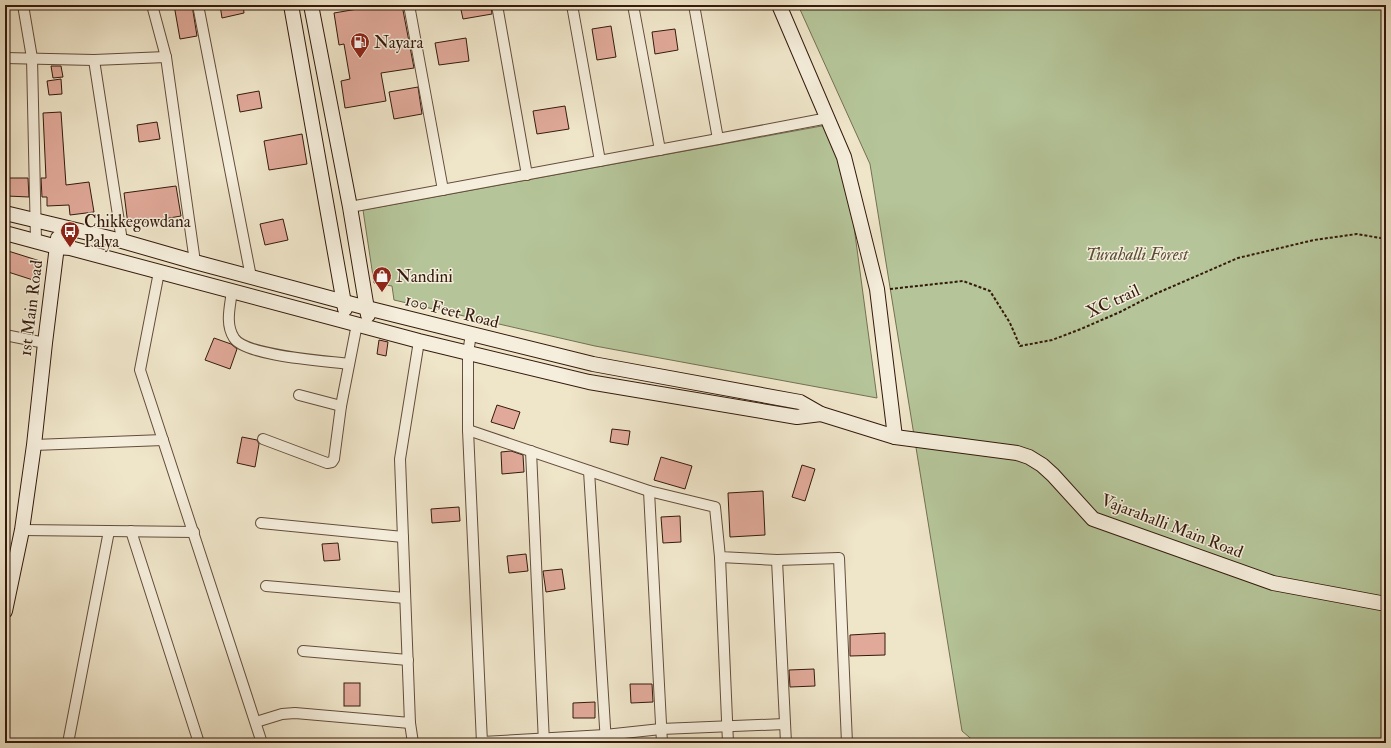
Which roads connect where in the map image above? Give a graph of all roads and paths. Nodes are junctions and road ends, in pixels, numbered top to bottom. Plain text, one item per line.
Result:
1 (23, 5) edge
2 (152, 5) edge
3 (198, 5) edge
4 (291, 5) edge
5 (311, 5) edge
6 (409, 5) edge
7 (497, 5) edge
8 (572, 5) edge
9 (634, 5) edge
10 (694, 5) edge
11 (779, 5) edge
12 (320, 52) junction
13 (300, 56) junction
14 (166, 57) junction
15 (5, 58) edge
16 (32, 58) junction
17 (94, 60) junction
18 (828, 118) junction
19 (718, 139) junction
20 (660, 150) junction
21 (600, 161) junction
22 (527, 175) junction
23 (443, 190) junction
24 (350, 207) junction
25 (5, 213) edge
26 (35, 221) junction
27 (60, 227) junction
28 (5, 233) edge
29 (1386, 239) edge
30 (36, 241) junction
31 (122, 241) junction
32 (57, 247) junction
33 (195, 262) junction
34 (159, 272) junction
35 (251, 277) junction
36 (877, 289) junction
37 (232, 291) junction
38 (344, 302) junction
39 (366, 308) junction
40 (358, 324) junction
41 (471, 334) junction
42 (5, 335) edge
43 (419, 341) junction
44 (45, 343) junction
45 (468, 353) junction
46 (349, 364) junction
47 (299, 395) dead end
48 (341, 406) junction
49 (821, 414) junction
50 (468, 430) junction
51 (895, 437) junction
52 (263, 439) dead end
53 (163, 440) junction
54 (34, 445) junction
55 (531, 451) junction
56 (589, 471) junction
57 (649, 491) junction
58 (261, 523) dead end
59 (22, 530) junction
60 (109, 531) junction
61 (132, 531) junction
62 (194, 532) junction
63 (403, 537) junction
64 (720, 557) junction
65 (777, 560) junction
66 (266, 586) dead end
67 (405, 598) junction
68 (1386, 604) edge
69 (5, 611) edge
70 (304, 651) dead end
71 (408, 660) junction
72 (256, 722) junction
73 (410, 723) junction
74 (785, 724) junction
75 (727, 727) junction
76 (661, 729) junction
77 (606, 739) edge
78 (544, 741) edge
79 (68, 743) edge
80 (199, 743) edge
81 (262, 743) edge
82 (412, 743) edge
83 (482, 743) edge
84 (662, 743) edge
85 (728, 743) edge
86 (786, 743) edge
87 (847, 743) edge

1 - 16 street
2 - 14 street
3 - 35 street
4 - 13 main road
5 - 12 main road
6 - 23 street
7 - 22 street
8 - 21 street
9 - 20 street
10 - 19 street
11 - 18 main road
12 - 13 main road
12 - 24 main road
13 - 38 main road
14 - 17 street
14 - 33 street
15 - 16 street
16 - 17 street
16 - 26 street
17 - 31 street
18 - 19 street
18 - 36 main road
19 - 20 street
20 - 21 street
21 - 22 street
22 - 23 street
23 - 24 street
24 - 39 main road
25 - 26 main road, 100 Feet Road
26 - 27 main road, 100 Feet Road
26 - 30 street
27 - 31 main road, 100 Feet Road
27 - 32 main road, 1st Main Road
28 - 30 main road, 100 Feet Road
29 - 36 path, XC trail
30 - 32 main road, 100 Feet Road
31 - 33 main road, 100 Feet Road
32 - 34 main road, 100 Feet Road
32 - 44 main road, 1st Main Road
33 - 35 main road, 100 Feet Road
34 - 37 main road, 100 Feet Road
34 - 53 street
35 - 38 main road, 100 Feet Road
36 - 51 main road
37 - 40 main road, 100 Feet Road
37 - 46 street
38 - 39 main road, 100 Feet Road
38 - 40 main road
39 - 40 main road
39 - 41 main road, 100 Feet Road
40 - 43 main road, 100 Feet Road
40 - 46 street
41 - 45 street
41 - 49 main road, 100 Feet Road
42 - 44 street
43 - 45 main road, 100 Feet Road
43 - 63 street
44 - 54 main road, 1st Main Road
45 - 49 main road, 100 Feet Road
45 - 50 street
46 - 48 street
47 - 48 street
48 - 52 street
49 - 51 main road, 100 Feet Road
50 - 55 street
50 - 83 street
51 - 68 main road, Vajarahalli Main Road
53 - 54 street
53 - 62 street
54 - 59 main road, 1st Main Road
55 - 56 street
55 - 78 street
56 - 57 street
56 - 77 street
57 - 64 street
57 - 76 street
58 - 63 street
59 - 60 street
59 - 69 main road, 1st Main Road
60 - 61 street
60 - 79 street
61 - 62 street
61 - 80 street
62 - 72 street
63 - 67 street
64 - 65 street
64 - 75 street
65 - 74 street
65 - 87 street
66 - 67 street
67 - 71 street
70 - 71 street
71 - 73 street
72 - 73 street
72 - 81 street
73 - 82 street
74 - 75 street
74 - 86 street
75 - 76 street
75 - 85 street
76 - 77 street
76 - 84 street
77 - 78 street
78 - 83 street

